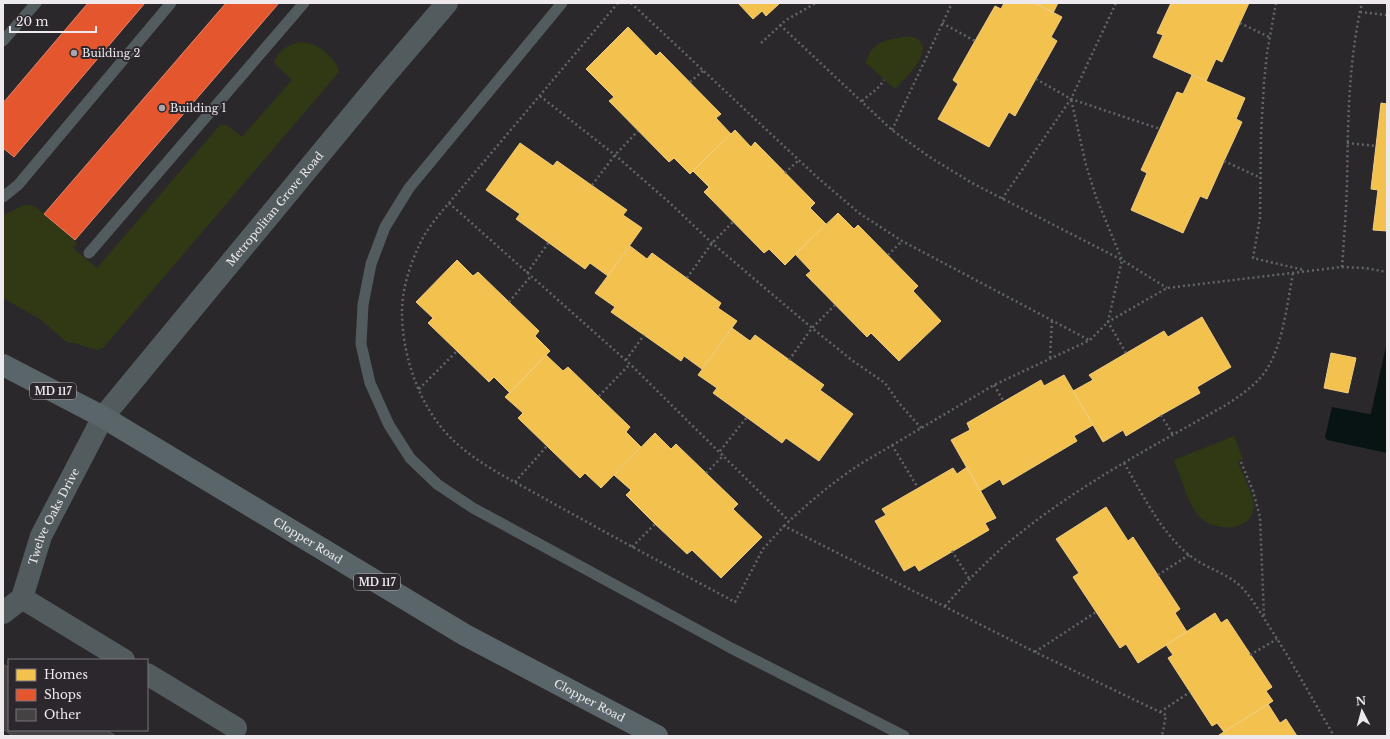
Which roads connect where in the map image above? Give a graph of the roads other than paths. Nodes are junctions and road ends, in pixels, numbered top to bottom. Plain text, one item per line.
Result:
1 (36, 3) edge
2 (171, 3) edge
3 (304, 3) edge
4 (447, 3) edge
5 (562, 3) edge
6 (3, 41) edge
7 (3, 197) edge
8 (89, 252) dead end
9 (3, 365) edge
10 (103, 417) junction
11 (22, 598) junction
12 (3, 613) edge
13 (122, 659) edge
14 (148, 675) edge
15 (236, 728) dead end
16 (657, 736) edge
17 (904, 736) edge

1 - 6 lane
2 - 7 lane
3 - 8 lane
4 - 10 street, Metropolitan Grove Road
5 - 17 lane
9 - 10 main road, Clopper Road / MD 117
10 - 11 street, Twelve Oaks Drive
10 - 16 main road, Clopper Road / MD 117
11 - 12 street
11 - 13 street
14 - 15 street

